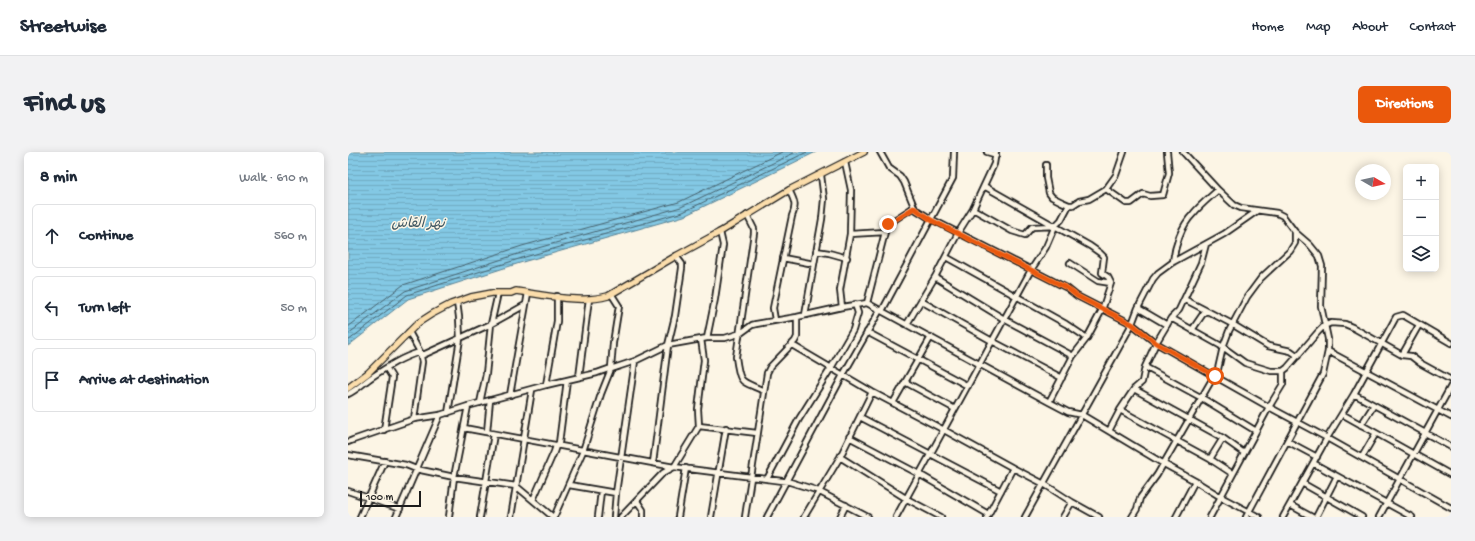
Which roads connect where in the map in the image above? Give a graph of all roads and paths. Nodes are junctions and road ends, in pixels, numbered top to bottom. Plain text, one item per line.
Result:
1 (864, 152) edge
2 (880, 152) edge
3 (954, 152) edge
4 (987, 152) edge
5 (1124, 152) edge
6 (1167, 152) edge
7 (1183, 152) edge
8 (996, 154) edge
9 (845, 162) junction
10 (1046, 165) dead end
11 (820, 175) junction
12 (984, 186) junction
13 (1106, 189) junction
14 (789, 190) junction
15 (1218, 190) junction
16 (1069, 205) junction
17 (914, 208) junction
18 (973, 209) junction
19 (1257, 210) junction
20 (747, 215) junction
21 (931, 220) junction
22 (1055, 226) junction
23 (720, 232) junction
24 (885, 232) junction
25 (958, 232) junction
26 (1295, 232) junction
27 (850, 234) junction
28 (1206, 244) junction
29 (816, 251) junction
30 (676, 256) junction
31 (946, 257) junction
32 (782, 258) junction
33 (847, 258) junction
34 (1070, 262) dead end
35 (1173, 262) junction
36 (814, 264) junction
37 (1031, 270) junction
38 (935, 277) junction
39 (1111, 284) junction
40 (498, 293) junction
41 (528, 293) junction
42 (612, 295) junction
43 (557, 296) junction
44 (1017, 297) junction
45 (589, 299) junction
46 (1184, 299) junction
47 (921, 301) junction
48 (457, 302) junction
49 (867, 303) junction
50 (856, 304) junction
51 (525, 305) junction
52 (842, 307) junction
53 (1138, 308) junction
54 (881, 310) junction
55 (1102, 310) junction
56 (1205, 311) junction
57 (805, 315) junction
58 (797, 316) junction
59 (1171, 318) junction
60 (1004, 319) junction
61 (775, 320) junction
62 (491, 324) junction
63 (907, 324) junction
64 (1132, 324) junction
65 (1232, 324) junction
66 (1419, 325) junction
67 (1166, 326) junction
68 (1324, 326) junction
69 (1192, 330) junction
70 (409, 332) junction
71 (868, 332) junction
72 (741, 334) junction
73 (931, 337) junction
74 (707, 338) junction
75 (1086, 338) junction
76 (460, 339) junction
77 (701, 339) junction
78 (992, 341) junction
79 (1156, 343) junction
80 (1381, 344) junction
81 (1451, 344) edge
82 (668, 345) junction
83 (792, 345) junction
84 (1223, 347) junction
85 (1328, 351) junction
86 (420, 352) junction
87 (1402, 355) junction
88 (1073, 356) junction
89 (1298, 356) junction
90 (917, 359) junction
91 (634, 361) junction
92 (980, 364) junction
93 (1145, 367) junction
94 (611, 368) junction
95 (831, 368) junction
96 (387, 369) junction
97 (1283, 371) junction
98 (1366, 371) junction
99 (843, 375) junction
100 (1215, 376) junction
101 (579, 377) junction
102 (1062, 378) junction
103 (567, 380) junction
104 (1451, 380) edge
105 (905, 382) junction
106 (546, 385) junction
107 (968, 386) junction
108 (1451, 386) edge
109 (348, 388) edge
110 (1134, 389) junction
111 (532, 390) junction
112 (764, 391) junction
113 (872, 392) junction
114 (348, 394) edge
115 (1354, 394) junction
116 (510, 395) junction
117 (1202, 398) junction
118 (490, 400) junction
119 (1049, 402) junction
120 (480, 403) junction
121 (893, 403) junction
122 (468, 406) junction
123 (1374, 406) junction
124 (1269, 407) junction
125 (955, 409) junction
126 (1120, 410) junction
127 (1439, 410) junction
128 (448, 413) junction
129 (1342, 414) junction
130 (440, 415) junction
131 (1082, 415) junction
132 (860, 417) junction
133 (1451, 417) edge
134 (414, 419) junction
135 (1189, 420) junction
136 (1298, 422) junction
137 (1361, 425) junction
138 (699, 426) junction
139 (464, 428) junction
140 (726, 428) junction
141 (384, 430) junction
142 (944, 430) junction
143 (1109, 431) junction
144 (1256, 431) junction
145 (487, 432) junction
146 (757, 433) junction
147 (1376, 433) junction
148 (1426, 433) junction
149 (494, 434) junction
150 (849, 437) junction
151 (1223, 438) junction
152 (1327, 438) junction
153 (524, 440) junction
154 (1178, 441) junction
155 (348, 442) edge
156 (1288, 442) junction
157 (556, 446) junction
158 (1451, 448) edge
159 (583, 451) junction
160 (1244, 453) junction
161 (1414, 454) junction
162 (348, 455) edge
163 (930, 455) junction
164 (621, 457) junction
165 (840, 457) junction
166 (1317, 457) junction
167 (1362, 457) junction
168 (1210, 459) junction
169 (385, 461) junction
170 (653, 463) junction
171 (1164, 464) junction
172 (1313, 464) junction
173 (674, 467) junction
174 (686, 468) junction
175 (1013, 468) junction
176 (416, 469) junction
177 (718, 473) junction
178 (919, 474) junction
179 (1233, 474) junction
180 (1451, 475) edge
181 (1337, 476) junction
182 (454, 477) junction
183 (752, 478) junction
184 (767, 479) junction
185 (1400, 479) junction
186 (1195, 480) junction
187 (786, 481) junction
188 (486, 482) junction
189 (1302, 483) junction
190 (1044, 484) junction
191 (569, 485) junction
192 (516, 486) junction
193 (348, 491) edge
194 (601, 491) junction
195 (819, 491) junction
196 (1001, 491) junction
197 (616, 493) junction
198 (1221, 497) junction
199 (1326, 497) junction
200 (369, 498) junction
201 (907, 498) junction
202 (534, 500) junction
203 (637, 501) junction
204 (1072, 502) junction
205 (1387, 503) junction
206 (846, 505) junction
207 (1290, 505) junction
208 (1451, 508) edge
209 (400, 509) junction
210 (1249, 511) junction
211 (987, 515) edge
212 (360, 517) edge
213 (396, 517) edge
214 (449, 517) edge
215 (480, 517) edge
216 (511, 517) edge
217 (554, 517) edge
218 (598, 517) edge
219 (614, 517) edge
220 (621, 517) edge
221 (643, 517) edge
222 (678, 517) edge
223 (711, 517) edge
224 (745, 517) edge
225 (767, 517) edge
226 (804, 517) edge
227 (840, 517) edge
228 (868, 517) edge
229 (896, 517) edge
230 (941, 517) edge
231 (1025, 517) edge
232 (1063, 517) edge
233 (1099, 517) edge
234 (1132, 517) edge
235 (1176, 517) edge
236 (1210, 517) edge
237 (1246, 517) edge
238 (1259, 517) edge
239 (1283, 517) edge
240 (1312, 517) edge
241 (1316, 517) edge
242 (1362, 517) edge
243 (1379, 517) edge
244 (1412, 517) edge

1 - 9 main road
2 - 17 street
3 - 21 street
4 - 8 street
5 - 13 street
6 - 13 street
7 - 15 street
8 - 12 street
9 - 11 main road
9 - 27 street
10 - 16 street
11 - 14 main road
11 - 29 street
12 - 18 street
12 - 22 street
13 - 16 street
14 - 20 main road
14 - 32 street
15 - 19 street
15 - 35 street
16 - 22 street
17 - 21 street
17 - 24 street
18 - 22 street
18 - 25 street
19 - 26 street
19 - 28 street
20 - 23 main road
20 - 72 street
21 - 25 street
21 - 54 street
22 - 37 street
22 - 39 street
23 - 30 main road
23 - 74 street
24 - 27 street
24 - 49 street
25 - 31 street
25 - 37 street
26 - 65 street
26 - 68 street
27 - 33 street
28 - 35 street
28 - 46 street
29 - 33 street
29 - 36 street
30 - 42 main road
30 - 82 street
31 - 38 street
31 - 44 street
32 - 36 street
32 - 61 street
33 - 52 street
34 - 39 street
35 - 53 street
36 - 57 street
37 - 44 street
37 - 55 street
38 - 47 street
38 - 60 street
39 - 55 street
40 - 41 main road
40 - 48 main road
40 - 62 street
41 - 43 main road
41 - 51 street
42 - 45 main road
42 - 94 street
43 - 45 main road
43 - 106 street
44 - 60 street
44 - 75 street
45 - 101 street
46 - 56 street
46 - 59 street
47 - 63 street
47 - 78 street
48 - 70 main road
48 - 76 street
49 - 50 street
49 - 54 street
50 - 52 street
50 - 95 street
51 - 62 street
51 - 116 street
52 - 57 street
53 - 64 street
53 - 67 street
54 - 63 street
54 - 71 street
55 - 64 street
55 - 75 street
56 - 65 street
56 - 69 street
57 - 58 street
58 - 61 street
58 - 83 street
59 - 67 street
59 - 69 street
60 - 78 street
60 - 88 street
61 - 72 street
62 - 76 street
62 - 120 street
63 - 73 street
64 - 79 street
64 - 131 street
65 - 84 street
65 - 89 street
66 - 80 street
66 - 81 street
66 - 87 street
67 - 79 street
68 - 80 street
68 - 85 street
68 - 89 street
69 - 84 street
70 - 86 street
70 - 109 main road
71 - 90 street
71 - 99 street
72 - 74 street
72 - 112 street
73 - 90 street
73 - 92 street
74 - 77 street
75 - 88 street
76 - 86 street
76 - 128 street
77 - 82 street
77 - 138 street
78 - 92 street
78 - 102 street
79 - 93 street
79 - 100 street
80 - 87 street
80 - 98 street
82 - 91 street
82 - 170 street
83 - 95 street
83 - 112 street
84 - 97 street
84 - 100 street
85 - 98 street
85 - 136 street
86 - 96 street
86 - 134 street
87 - 104 street
88 - 102 street
89 - 97 street
90 - 105 street
90 - 107 street
91 - 94 street
91 - 164 street
92 - 107 street
92 - 119 street
93 - 110 street
93 - 117 street
94 - 101 street
94 - 159 street
95 - 99 street
95 - 184 street
96 - 114 street
96 - 141 street
97 - 124 street
98 - 115 street
98 - 127 street
99 - 113 street
99 - 187 street
100 - 117 street
100 - 124 street
101 - 103 street
102 - 119 street
103 - 106 street
103 - 157 street
105 - 121 street
105 - 125 street
106 - 111 street
107 - 125 street
108 - 127 street
110 - 126 street
110 - 135 street
111 - 116 street
111 - 153 street
112 - 146 street
113 - 121 street
113 - 132 street
115 - 123 street
115 - 129 street
116 - 118 street
117 - 135 street
117 - 144 street
118 - 120 street
118 - 145 street
119 - 131 street
120 - 122 street
121 - 142 street
122 - 128 street
122 - 139 street
123 - 137 street
123 - 148 street
124 - 136 street
124 - 144 street
125 - 142 street
126 - 143 street
126 - 154 street
127 - 133 street
127 - 148 street
128 - 130 street
129 - 137 street
129 - 152 street
130 - 134 street
130 - 176 street
131 - 143 street
131 - 190 street
132 - 150 street
132 - 163 street
134 - 141 street
135 - 151 street
135 - 154 street
136 - 152 street
136 - 156 street
137 - 147 street
138 - 140 street
138 - 173 street
139 - 145 street
139 - 182 street
140 - 146 street
140 - 177 street
141 - 155 street
142 - 163 street
142 - 175 street
143 - 171 street
144 - 160 street
145 - 149 street
146 - 183 street
147 - 161 street
147 - 167 street
148 - 158 street
148 - 161 street
149 - 153 street
149 - 188 street
150 - 165 street
150 - 178 street
151 - 160 street
151 - 168 street
152 - 166 street
152 - 167 street
153 - 157 street
153 - 192 street
154 - 168 street
154 - 171 street
156 - 166 street
156 - 210 street
157 - 159 street
157 - 202 street
159 - 164 street
159 - 191 street
160 - 179 street
161 - 180 street
161 - 185 street
162 - 169 street
163 - 178 street
163 - 196 street
164 - 170 street
164 - 197 street
165 - 195 street
165 - 201 street
166 - 172 street
167 - 185 street
168 - 179 street
169 - 176 street
169 - 200 street
170 - 173 street
171 - 186 street
171 - 234 street
172 - 181 street
172 - 189 street
173 - 174 street
173 - 203 street
174 - 177 street
174 - 222 street
175 - 190 street
175 - 196 street
176 - 182 street
176 - 209 street
177 - 183 street
177 - 223 street
178 - 201 street
178 - 211 street
179 - 198 street
181 - 199 street
181 - 205 street
182 - 188 street
182 - 214 street
183 - 184 street
183 - 224 street
184 - 187 street
185 - 205 street
185 - 208 street
186 - 198 street
186 - 235 street
187 - 195 street
187 - 225 street
188 - 192 street
188 - 215 street
189 - 199 street
189 - 207 street
190 - 204 street
190 - 231 street
191 - 194 street
191 - 217 street
192 - 202 street
192 - 216 street
193 - 200 street
194 - 197 street
194 - 218 street
195 - 206 street
195 - 226 street
196 - 211 street
197 - 219 street
198 - 210 street
198 - 236 street
199 - 241 street
199 - 242 street
200 - 209 street
200 - 212 street
201 - 229 street
201 - 230 street
202 - 217 street
203 - 220 street
203 - 221 street
204 - 232 street
204 - 233 street
205 - 243 street
205 - 244 street
206 - 227 street
206 - 228 street
207 - 239 street
207 - 240 street
209 - 213 street
210 - 237 street
210 - 238 street

